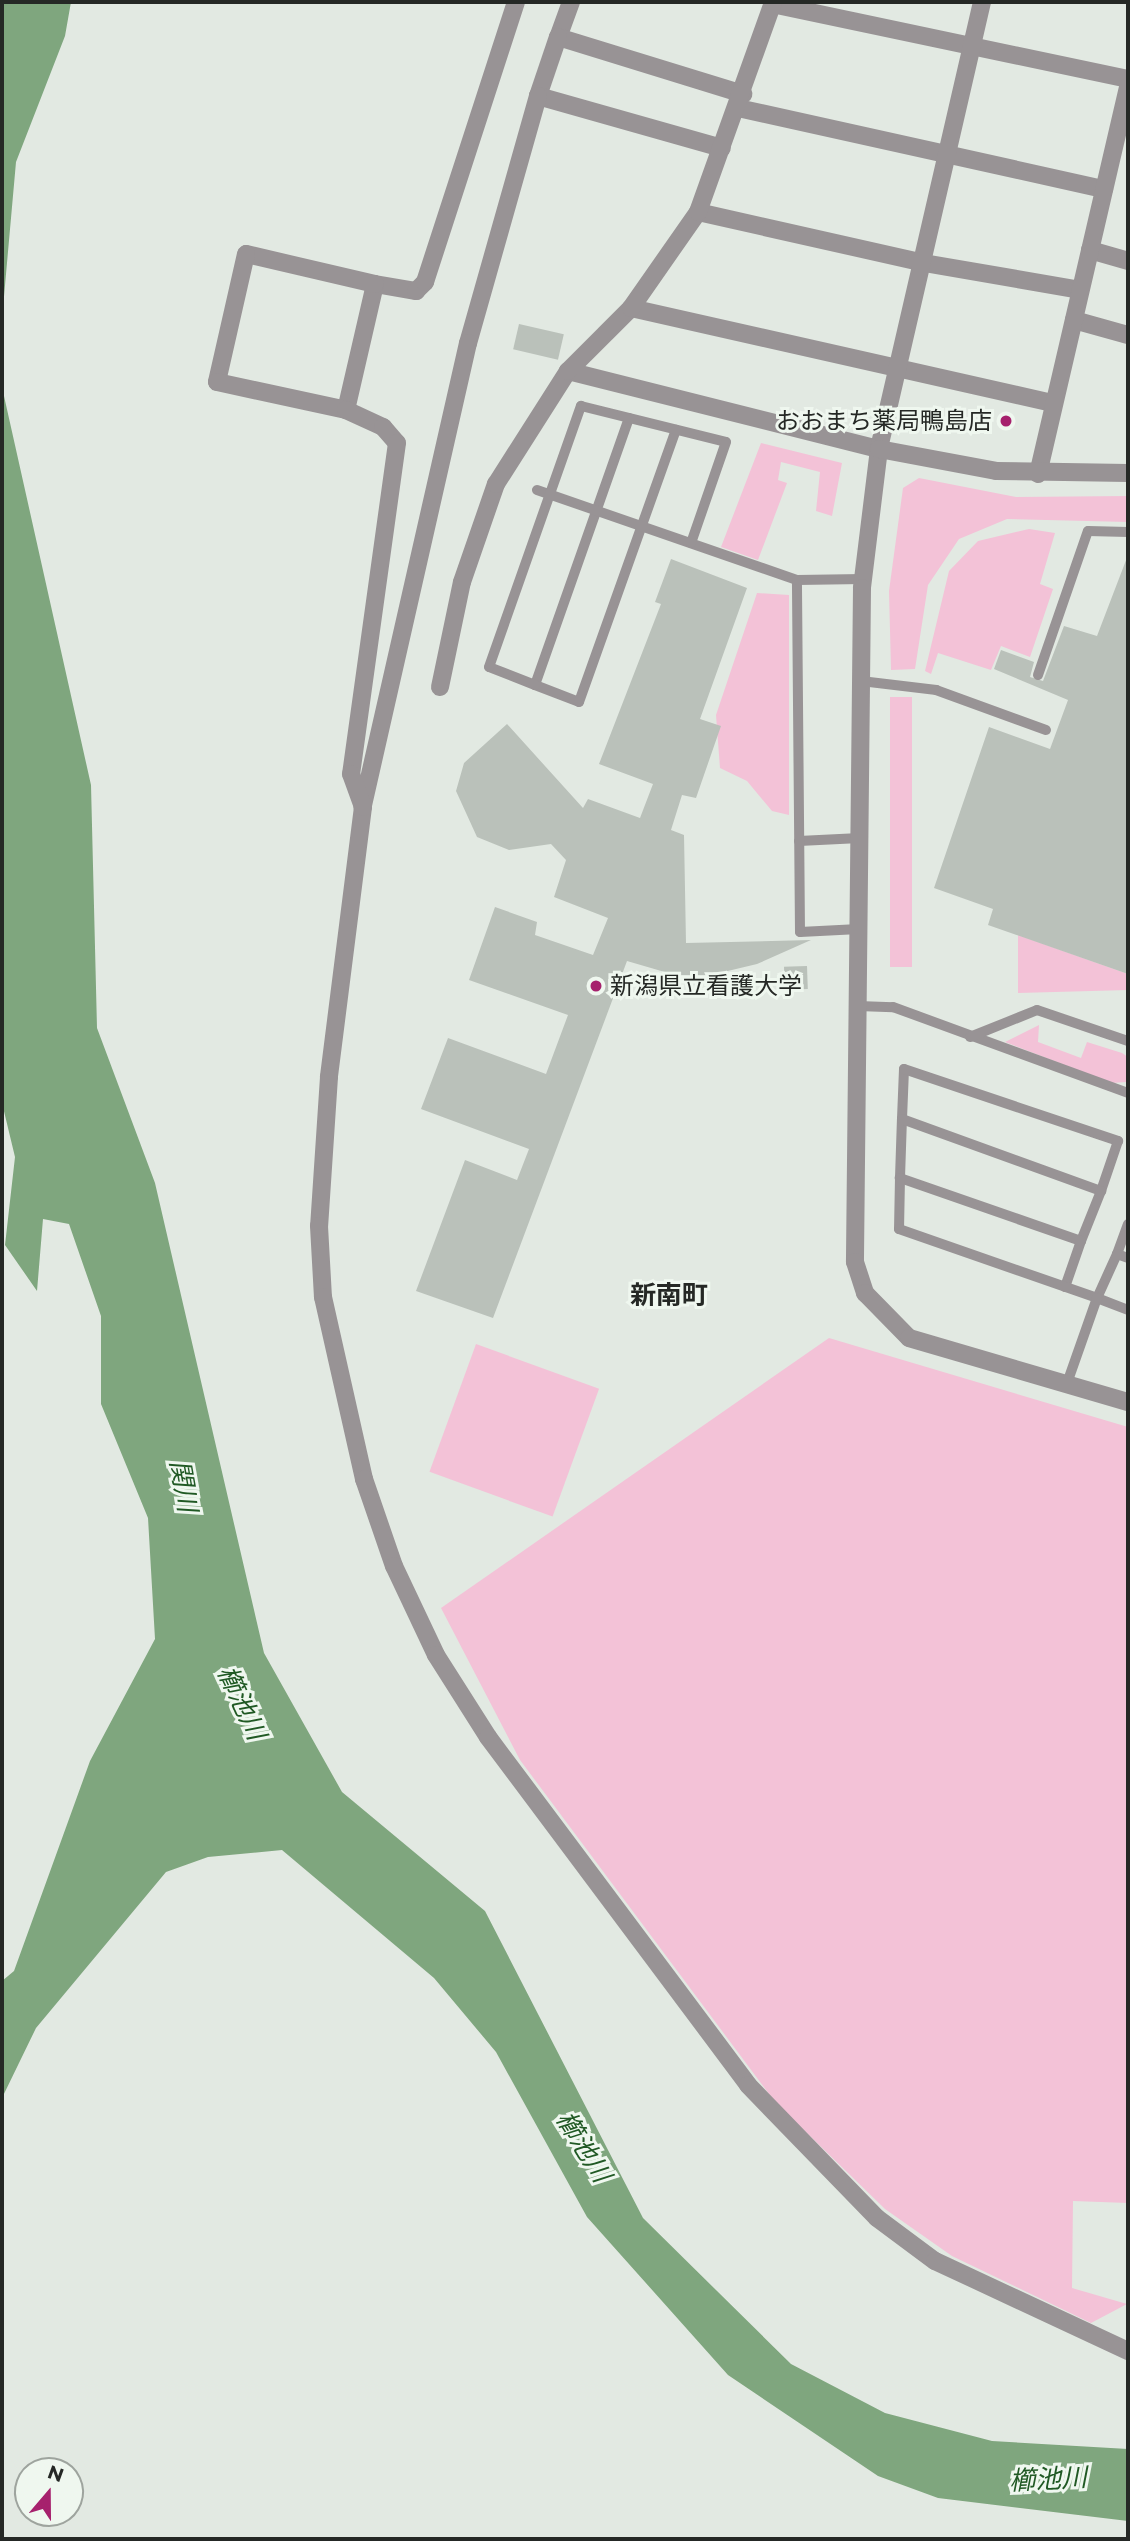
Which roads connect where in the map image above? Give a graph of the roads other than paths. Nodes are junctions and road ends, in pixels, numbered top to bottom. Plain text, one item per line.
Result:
1 (516, 2) edge
2 (571, 2) edge
3 (982, 2) edge
4 (773, 3) edge
5 (558, 37) junction
6 (973, 45) junction
7 (1128, 79) edge
8 (1128, 86) edge
9 (538, 96) junction
10 (741, 101) junction
11 (1122, 137) edge
12 (722, 148) junction
13 (948, 154) junction
14 (1104, 189) junction
15 (698, 212) junction
16 (1090, 250) junction
17 (1128, 261) edge
18 (924, 263) junction
19 (375, 284) junction
20 (1080, 290) junction
21 (631, 308) junction
22 (1074, 320) junction
23 (1128, 335) edge
24 (568, 371) junction
25 (900, 371) junction
26 (1053, 403) junction
27 (346, 410) junction
28 (629, 418) junction
29 (676, 430) junction
30 (879, 449) junction
31 (1128, 473) edge
32 (1038, 474) junction
33 (537, 490) dead end
34 (549, 495) junction
35 (595, 510) junction
36 (642, 526) junction
37 (1128, 532) edge
38 (691, 543) junction
39 (863, 579) junction
40 (797, 580) junction
41 (1038, 676) dead end
42 (861, 681) junction
43 (535, 685) junction
44 (440, 687) dead end
45 (1046, 730) dead end
46 (363, 807) junction
47 (860, 838) junction
48 (799, 842) junction
49 (859, 929) junction
50 (858, 1006) junction
51 (970, 1037) junction
52 (1128, 1041) edge
53 (1128, 1093) edge
54 (902, 1119) junction
55 (900, 1178) junction
56 (1101, 1191) junction
57 (1128, 1224) edge
58 (1081, 1241) junction
59 (1123, 1256) edge
60 (1065, 1287) junction
61 (1097, 1298) junction
62 (1128, 1310) edge
63 (1066, 1386) junction
64 (1128, 1402) edge
65 (1128, 2351) edge

1 - 19 street
2 - 5 street
3 - 6 street
4 - 6 street
4 - 10 street
5 - 9 street
5 - 10 street
6 - 7 street
6 - 13 street
8 - 11 street
9 - 12 street
9 - 46 street
10 - 12 street
10 - 13 street
11 - 14 street
12 - 15 street
13 - 14 street
13 - 18 street
14 - 16 street
15 - 18 street
15 - 21 street
16 - 17 street
16 - 20 street
18 - 20 street
18 - 25 street
19 - 27 street
19 - 27 street
20 - 22 street
21 - 24 street
21 - 25 street
22 - 23 street
22 - 26 street
24 - 30 street
24 - 44 street
25 - 26 street
25 - 30 street
26 - 32 street
27 - 46 street
28 - 29 lane
28 - 34 lane
28 - 35 lane
29 - 36 lane
29 - 38 lane
30 - 32 street
30 - 39 street
31 - 32 street
33 - 34 lane
34 - 35 lane
34 - 43 lane
35 - 36 lane
35 - 43 lane
36 - 38 lane
36 - 43 lane
37 - 41 lane
38 - 40 lane
39 - 40 lane
39 - 42 street
40 - 48 lane
42 - 45 lane
42 - 47 street
46 - 65 street
47 - 48 lane
47 - 49 street
48 - 49 lane
49 - 50 street
50 - 51 lane
50 - 63 street
51 - 52 lane
51 - 53 lane
54 - 55 lane
54 - 56 lane
54 - 56 lane
55 - 58 lane
55 - 60 lane
56 - 58 lane
57 - 59 lane
58 - 60 lane
59 - 61 lane
60 - 61 lane
61 - 62 lane
61 - 63 lane
63 - 64 street

